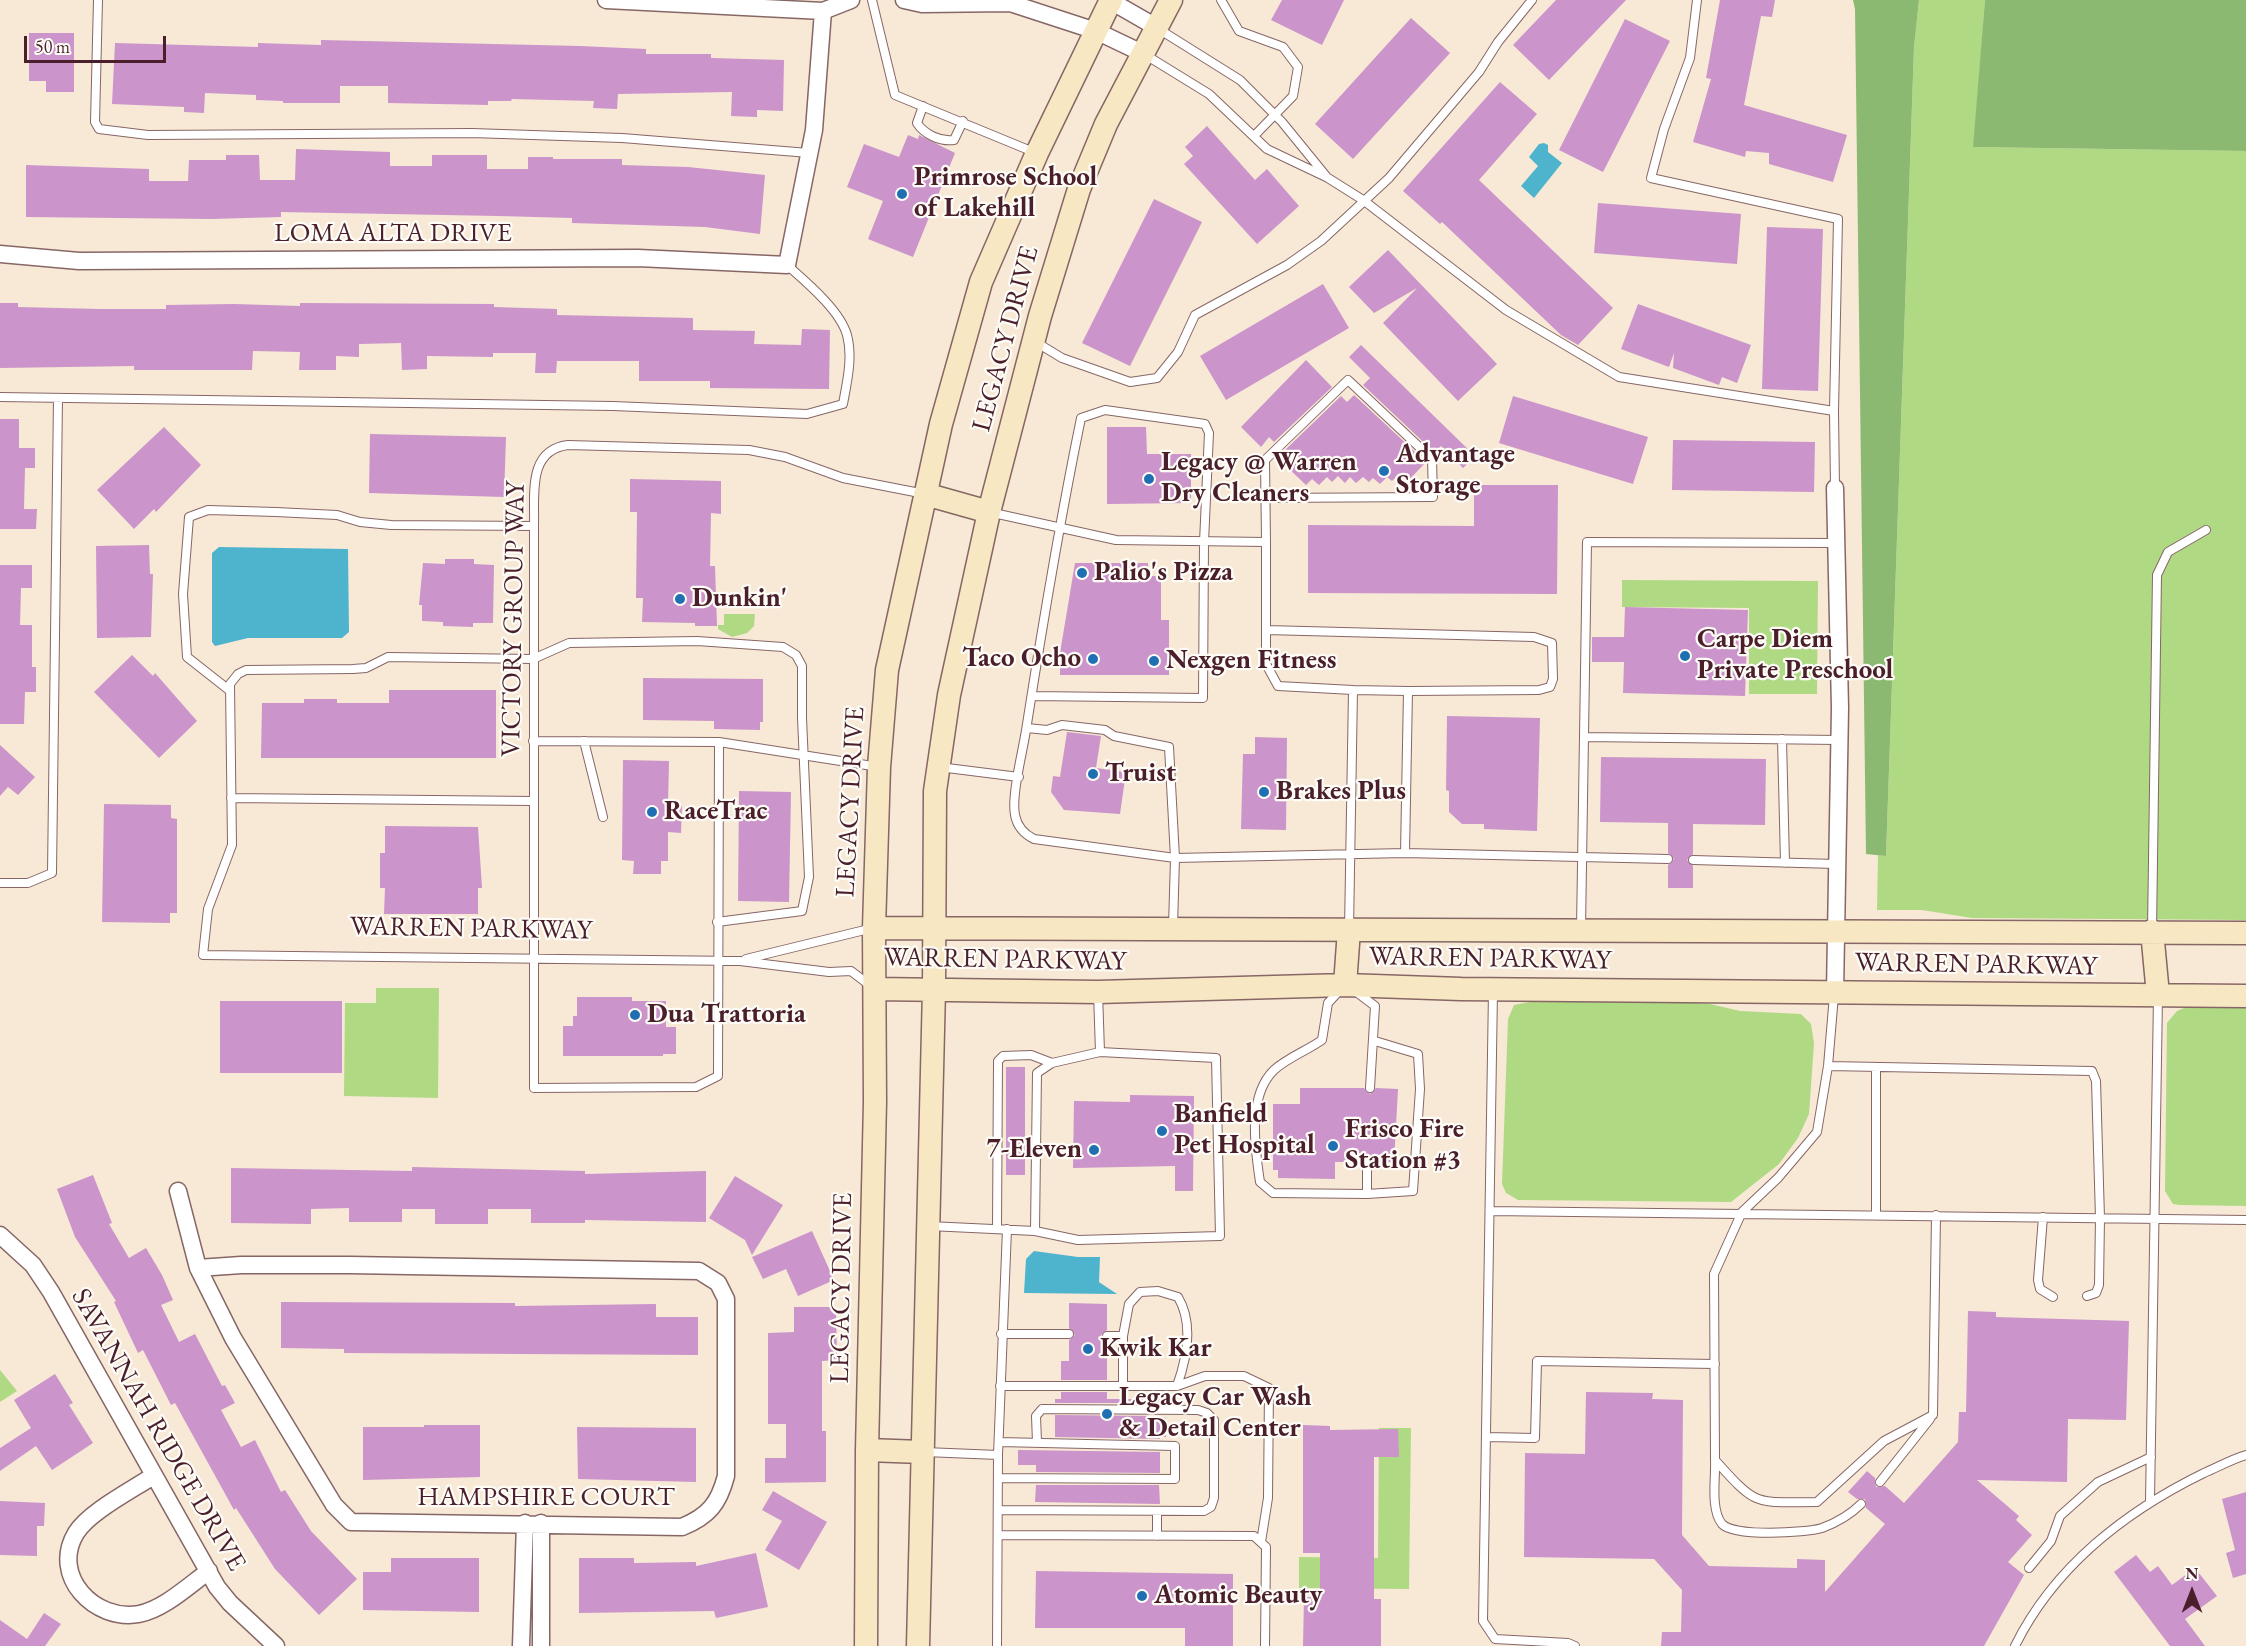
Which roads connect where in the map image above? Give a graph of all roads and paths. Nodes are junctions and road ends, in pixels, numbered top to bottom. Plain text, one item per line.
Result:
1 (98, 0) edge
2 (606, 0) edge
3 (851, 0) edge
4 (872, 0) edge
5 (904, 0) edge
6 (1111, 0) edge
7 (1172, 0) edge
8 (1221, 0) edge
9 (1532, 0) edge
10 (1697, 0) edge
11 (823, 11) junction
12 (1156, 27) junction
13 (1096, 31) junction
14 (1142, 53) junction
15 (923, 106) junction
16 (1274, 115) junction
17 (963, 121) junction
18 (1254, 136) junction
19 (809, 153) junction
20 (1037, 153) junction
21 (1328, 178) junction
22 (1363, 200) junction
23 (0, 255) edge
24 (787, 265) junction
25 (1034, 341) junction
26 (0, 397) edge
27 (58, 398) junction
28 (1833, 411) junction
29 (1835, 488) joint
30 (925, 494) junction
31 (1266, 498) junction
32 (989, 512) junction
33 (534, 526) junction
34 (1058, 528) junction
35 (2206, 530) dead end
36 (1204, 542) junction
37 (1266, 542) junction
38 (1836, 543) junction
39 (1266, 630) junction
40 (533, 659) junction
41 (229, 690) junction
42 (1353, 690) junction
43 (1408, 691) junction
44 (1032, 696) junction
45 (1027, 728) junction
46 (1584, 737) junction
47 (1782, 739) junction
48 (1839, 740) junction
49 (533, 741) junction
50 (584, 741) junction
51 (719, 742) junction
52 (804, 754) junction
53 (879, 767) junction
54 (938, 767) junction
55 (1019, 777) junction
56 (231, 798) junction
57 (533, 801) junction
58 (603, 817) dead end
59 (1350, 853) junction
60 (1405, 853) junction
61 (1581, 856) junction
62 (1175, 858) junction
63 (1668, 859) dead end
64 (1693, 860) dead end
65 (1785, 862) junction
66 (1836, 864) junction
67 (0, 883) edge
68 (717, 922) junction
69 (935, 927) junction
70 (1173, 927) junction
71 (874, 928) junction
72 (1581, 929) junction
73 (1349, 930) junction
74 (1834, 930) junction
75 (2152, 932) junction
76 (2246, 933) edge
77 (532, 958) junction
78 (717, 961) junction
79 (740, 961) junction
80 (1345, 985) junction
81 (875, 989) junction
82 (934, 989) junction
83 (1493, 989) junction
84 (1098, 992) junction
85 (1834, 992) junction
86 (2158, 995) junction
87 (2246, 996) edge
88 (1375, 1041) junction
89 (1100, 1052) junction
90 (1052, 1063) junction
91 (1828, 1066) junction
92 (1876, 1067) junction
93 (1370, 1088) dead end
94 (1367, 1162) dead end
95 (178, 1191) dead end
96 (1367, 1194) junction
97 (1490, 1210) junction
98 (1742, 1212) junction
99 (1876, 1214) junction
100 (1936, 1215) junction
101 (2043, 1217) junction
102 (2100, 1218) junction
103 (2154, 1218) junction
104 (2246, 1220) edge
105 (927, 1226) junction
106 (997, 1228) junction
107 (1007, 1228) junction
108 (1035, 1231) junction
109 (0, 1235) edge
110 (198, 1268) junction
111 (2053, 1296) dead end
112 (2087, 1296) dead end
113 (1001, 1334) junction
114 (1069, 1334) dead end
115 (1107, 1336) dead end
116 (1123, 1336) junction
117 (1715, 1364) junction
118 (1000, 1386) junction
119 (1123, 1386) junction
120 (1177, 1386) junction
121 (1933, 1415) junction
122 (1487, 1437) junction
123 (999, 1442) junction
124 (1037, 1442) junction
125 (867, 1450) junction
126 (922, 1452) junction
127 (998, 1455) junction
128 (2246, 1455) edge
129 (2151, 1457) junction
130 (1715, 1460) junction
131 (153, 1476) junction
132 (998, 1478) junction
133 (1880, 1482) dead end
134 (2150, 1501) junction
135 (1862, 1504) dead end
136 (998, 1510) junction
137 (1157, 1511) junction
138 (533, 1523) junction
139 (998, 1535) junction
140 (1157, 1536) junction
141 (1261, 1542) junction
142 (2029, 1568) dead end
143 (209, 1571) junction
144 (276, 1646) edge
145 (521, 1646) edge
146 (541, 1646) edge
147 (866, 1646) edge
148 (918, 1646) edge
149 (997, 1646) edge
150 (1265, 1646) edge
151 (1575, 1646) edge
152 (2015, 1646) edge

1 - 19 lane
2 - 11 street
3 - 11 street
4 - 15 lane
5 - 13 street
6 - 12 street
6 - 13 main road, LEGACY DRIVE
7 - 12 main road, LEGACY DRIVE
8 - 16 lane
9 - 22 lane
10 - 28 lane
11 - 19 street
12 - 14 main road, LEGACY DRIVE
12 - 16 lane
13 - 14 street
13 - 20 main road, LEGACY DRIVE
14 - 18 lane
14 - 25 main road, LEGACY DRIVE
15 - 17 lane
15 - 17 lane
16 - 18 lane
16 - 21 lane
17 - 20 lane
18 - 21 lane
19 - 24 street
20 - 30 main road, LEGACY DRIVE
21 - 22 lane
22 - 25 lane
22 - 28 lane
23 - 24 street, LOMA ALTA DRIVE
24 - 27 lane
25 - 32 main road, LEGACY DRIVE
26 - 27 lane
27 - 67 lane
28 - 29 lane
29 - 38 street
30 - 32 main road
30 - 33 lane, VICTORY GROUP WAY
30 - 53 main road, LEGACY DRIVE
31 - 31 lane
31 - 37 lane
32 - 34 lane
32 - 54 main road, LEGACY DRIVE
33 - 40 lane, VICTORY GROUP WAY
33 - 41 lane
34 - 36 lane
34 - 36 lane
34 - 44 lane
35 - 75 lane
36 - 37 lane
36 - 44 lane
37 - 39 lane
38 - 46 lane
38 - 48 street
39 - 42 lane
39 - 43 lane
40 - 41 lane
40 - 49 lane, VICTORY GROUP WAY
40 - 52 lane
41 - 56 lane
42 - 43 lane
42 - 59 lane
43 - 60 lane
44 - 45 lane
45 - 55 lane
45 - 62 lane
46 - 47 lane
46 - 61 lane
47 - 48 lane
47 - 65 lane
48 - 66 street
49 - 50 lane
49 - 57 lane, VICTORY GROUP WAY
50 - 51 lane
50 - 58 lane
51 - 52 lane
51 - 68 lane
52 - 53 lane
52 - 68 lane
53 - 71 main road, LEGACY DRIVE
54 - 55 lane
54 - 69 main road, LEGACY DRIVE
55 - 62 lane
56 - 57 lane
56 - 77 lane, WARREN PARKWAY
57 - 77 lane, VICTORY GROUP WAY
59 - 60 lane
59 - 62 lane
59 - 73 lane
60 - 61 lane
61 - 63 lane
61 - 72 lane
62 - 70 lane
64 - 65 lane
65 - 66 lane
66 - 74 street
68 - 78 lane
69 - 70 main road, WARREN PARKWAY
69 - 71 main road, WARREN PARKWAY
69 - 82 main road, LEGACY DRIVE
70 - 73 main road, WARREN PARKWAY
71 - 79 lane, WARREN PARKWAY
71 - 81 main road, LEGACY DRIVE
72 - 73 main road, WARREN PARKWAY
72 - 74 main road, WARREN PARKWAY
73 - 80 main road
74 - 75 main road, WARREN PARKWAY
74 - 85 street
75 - 76 main road, WARREN PARKWAY
75 - 86 main road
77 - 78 lane, WARREN PARKWAY
77 - 78 lane, VICTORY GROUP WAY
78 - 79 lane, WARREN PARKWAY
79 - 81 lane, WARREN PARKWAY
80 - 83 main road, WARREN PARKWAY
80 - 84 main road, WARREN PARKWAY
80 - 88 lane
80 - 96 lane
81 - 82 main road, WARREN PARKWAY
81 - 125 main road, LEGACY DRIVE
82 - 84 main road, WARREN PARKWAY
82 - 105 main road, LEGACY DRIVE
83 - 85 main road, WARREN PARKWAY
83 - 97 lane
84 - 89 lane
85 - 86 main road, WARREN PARKWAY
85 - 91 lane
86 - 87 main road, WARREN PARKWAY
86 - 103 lane
88 - 93 lane
88 - 96 lane
89 - 90 lane
89 - 108 lane
90 - 106 lane
90 - 108 lane
91 - 92 lane
91 - 98 lane
92 - 99 lane
92 - 102 lane
94 - 96 lane
95 - 110 street, HAMPSHIRE COURT
97 - 98 lane
97 - 122 lane
98 - 99 lane
98 - 117 lane
99 - 100 lane
100 - 101 lane
100 - 121 lane
101 - 102 lane
101 - 111 lane
102 - 103 lane
102 - 112 lane
103 - 104 lane
103 - 129 lane
105 - 106 lane
105 - 126 main road, LEGACY DRIVE
106 - 107 lane
107 - 108 lane
107 - 113 lane
109 - 131 street, SAVANNAH RIDGE DRIVE
110 - 138 street, HAMPSHIRE COURT
110 - 138 street, HAMPSHIRE COURT
113 - 114 lane
113 - 118 lane
115 - 116 lane
116 - 119 lane
116 - 120 lane
117 - 122 lane
117 - 130 lane
118 - 119 lane
118 - 123 lane
119 - 120 lane
120 - 141 lane
121 - 130 lane
121 - 133 lane
122 - 151 lane
123 - 124 lane
123 - 127 lane
124 - 132 lane
124 - 137 lane
125 - 126 main road
125 - 147 main road, LEGACY DRIVE
126 - 127 lane
126 - 148 main road, LEGACY DRIVE
127 - 132 lane
128 - 134 lane
129 - 134 lane
129 - 142 lane
130 - 135 lane
131 - 143 street, SAVANNAH RIDGE DRIVE
131 - 143 street
132 - 136 lane
134 - 152 lane
136 - 137 lane
136 - 139 lane
137 - 140 lane
138 - 145 street
138 - 146 street
139 - 140 lane
139 - 149 lane
140 - 141 lane
141 - 150 lane
143 - 144 street, SAVANNAH RIDGE DRIVE

